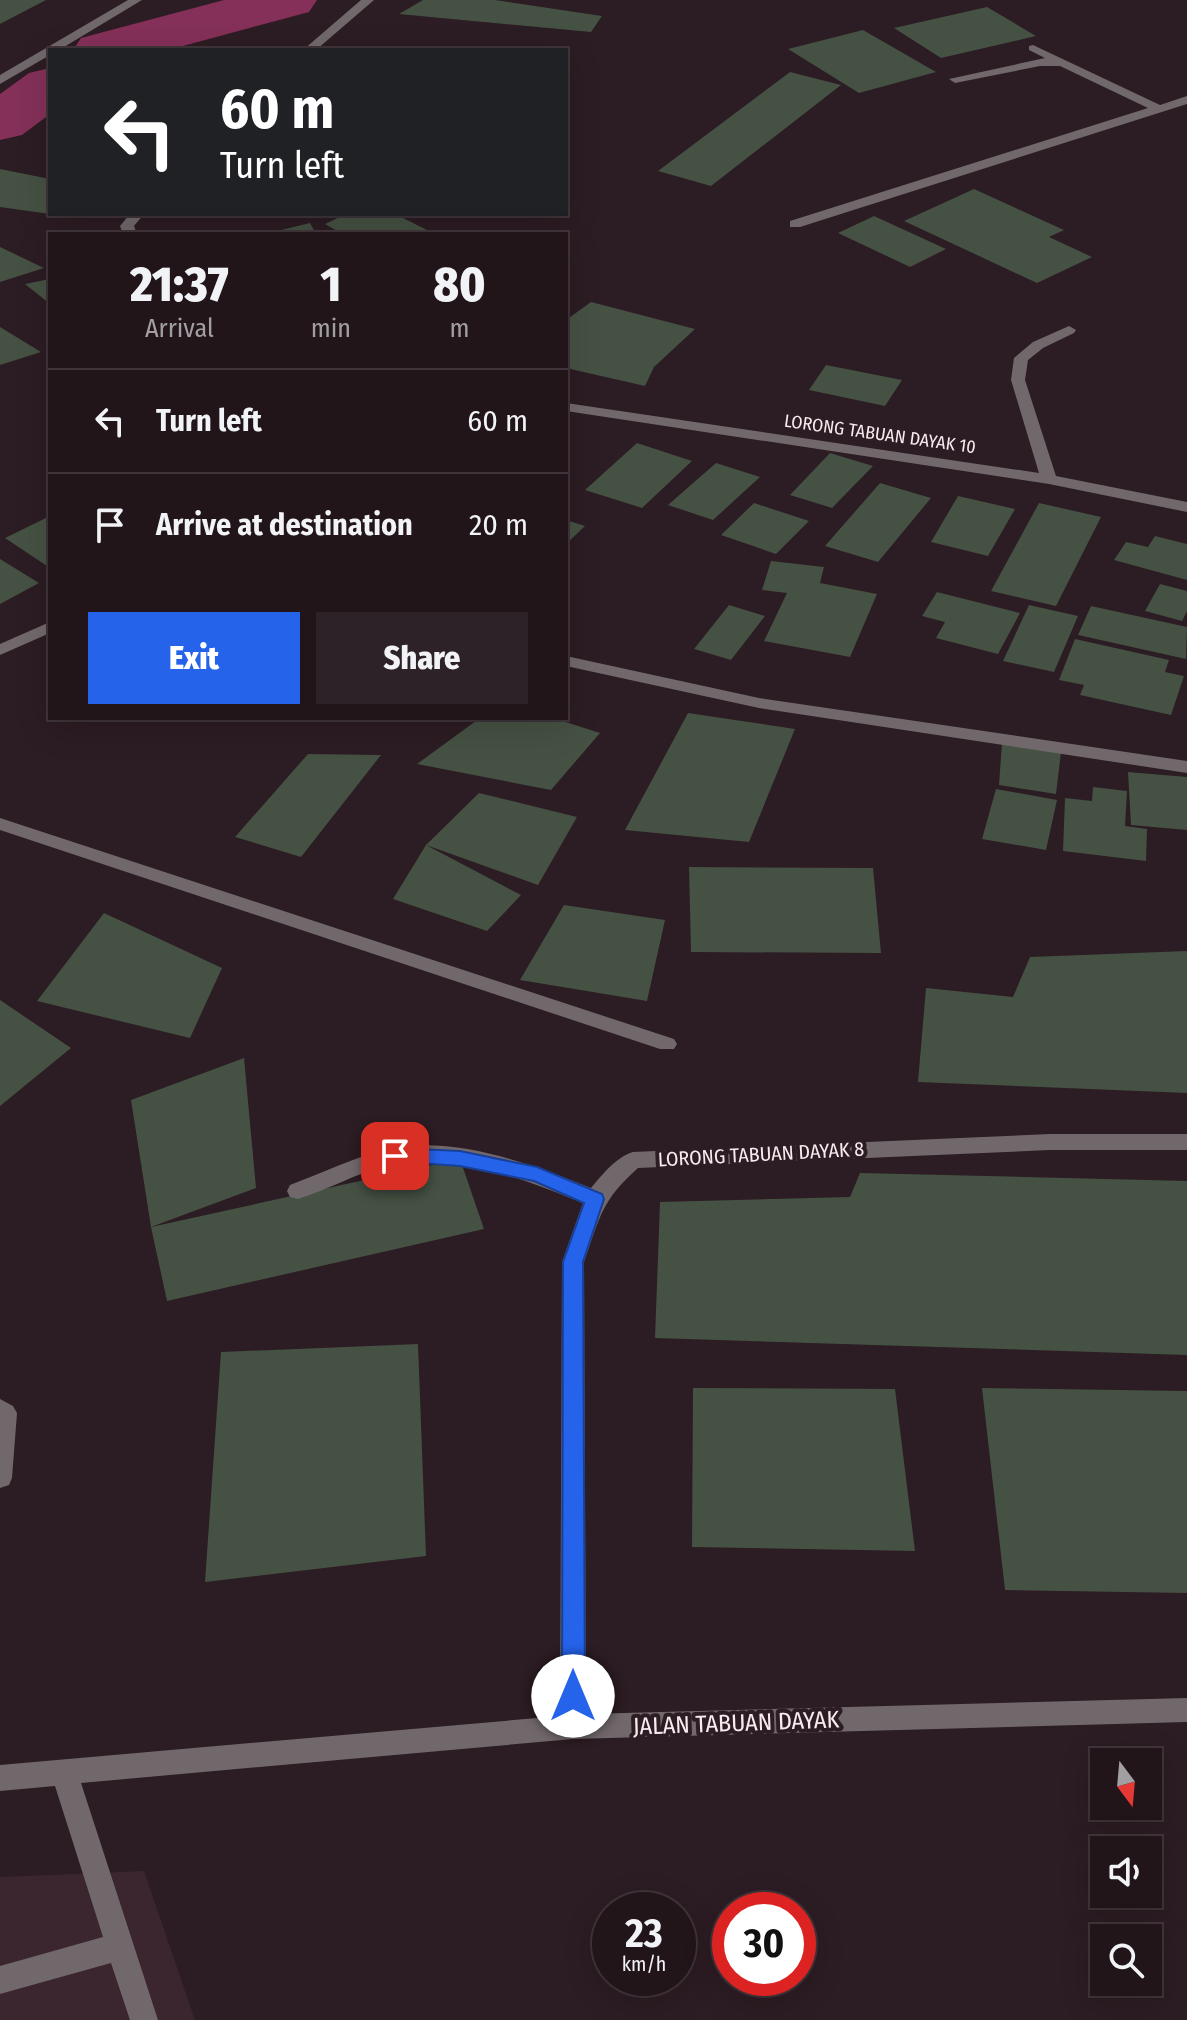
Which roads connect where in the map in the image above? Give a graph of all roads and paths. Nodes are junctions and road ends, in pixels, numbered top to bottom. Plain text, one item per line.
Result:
1 (136, 0) edge
2 (368, 0) edge
3 (54, 48) edge
4 (311, 48) edge
5 (1033, 48) dead end
6 (48, 52) edge
7 (1061, 62) junction
8 (955, 79) dead end
9 (0, 80) edge
10 (1187, 100) edge
11 (1157, 108) junction
12 (795, 224) dead end
13 (1069, 330) dead end
14 (568, 407) edge
15 (1049, 479) junction
16 (1187, 507) edge
17 (48, 628) edge
18 (0, 650) edge
19 (568, 661) edge
20 (1187, 767) edge
21 (0, 824) edge
22 (667, 1044) dead end
23 (1187, 1142) edge
24 (298, 1191) dead end
25 (595, 1199) junction
26 (0, 1409) edge
27 (0, 1478) edge
28 (1187, 1710) edge
29 (573, 1727) junction
30 (64, 1773) junction
31 (0, 1778) edge
32 (120, 1946) junction
33 (0, 1980) edge
34 (144, 2020) edge

1 - 3 street
2 - 4 street
5 - 7 street
6 - 9 street
7 - 8 street
7 - 11 street
10 - 11 street
11 - 12 street
13 - 15 street
14 - 15 street, LORONG TABUAN DAYAK 10
15 - 16 street, LORONG TABUAN DAYAK 10
17 - 18 street
19 - 20 street
21 - 22 street
23 - 25 street, LORONG TABUAN DAYAK 8
24 - 25 street
25 - 29 street, LORONG TABUAN DAYAK 8
26 - 27 street
28 - 29 street, JALAN TABUAN DAYAK
29 - 30 street, JALAN TABUAN DAYAK
30 - 31 street, JALAN TABUAN DAYAK
30 - 32 street
32 - 33 street
32 - 34 street

